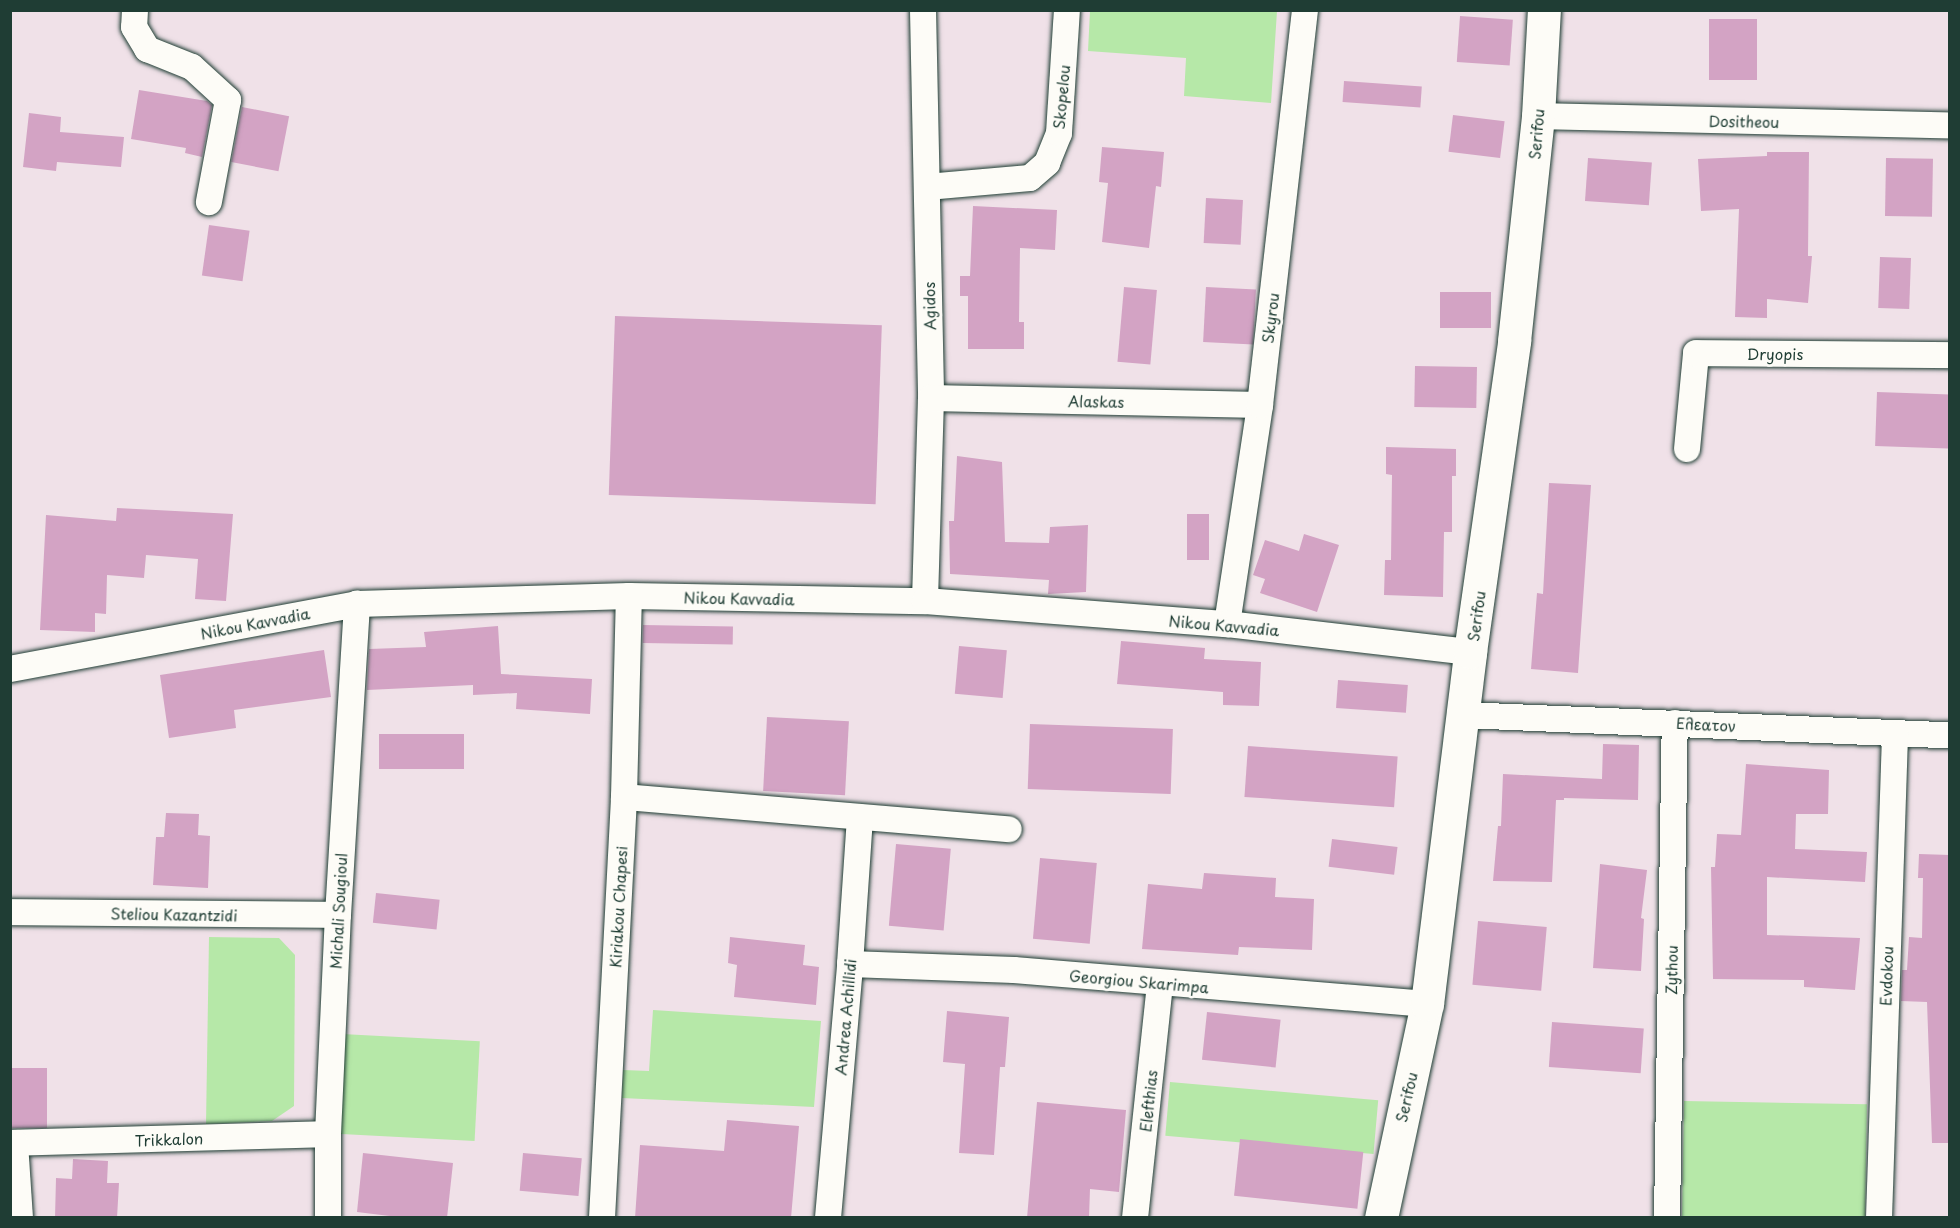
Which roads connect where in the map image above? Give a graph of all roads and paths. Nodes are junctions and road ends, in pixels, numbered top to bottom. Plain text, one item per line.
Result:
1 (135, 10) edge
2 (923, 10) edge
3 (1067, 10) edge
4 (1305, 10) edge
5 (1544, 10) edge
6 (1538, 116) junction
7 (1950, 125) edge
8 (927, 187) junction
9 (209, 202) dead end
10 (1950, 355) edge
11 (931, 398) junction
12 (1260, 405) junction
13 (1687, 448) dead end
14 (629, 596) junction
15 (925, 601) junction
16 (357, 604) junction
17 (1227, 624) junction
18 (1470, 652) junction
19 (10, 669) edge
20 (1463, 715) junction
21 (1675, 723) junction
22 (1895, 735) junction
23 (1950, 735) edge
24 (624, 797) junction
25 (860, 817) junction
26 (1009, 829) dead end
27 (10, 912) edge
28 (338, 915) junction
29 (850, 964) junction
30 (1160, 984) junction
31 (1427, 1004) junction
32 (328, 1134) junction
33 (13, 1143) edge
34 (20, 1218) edge
35 (328, 1218) edge
36 (602, 1218) edge
37 (828, 1218) edge
38 (1136, 1218) edge
39 (1381, 1218) edge
40 (1667, 1218) edge
41 (1879, 1218) edge

1 - 9 street
2 - 8 street, Agidos
3 - 8 street, Skopelou
4 - 12 street, Skyrou
5 - 6 street, Serifou
6 - 7 street, Dositheou
6 - 18 street, Serifou
8 - 11 street, Agidos
10 - 13 street, Dryopis
11 - 12 street, Alaskas
11 - 15 street, Agidos
12 - 17 street, Skyrou
14 - 15 street, Nikou Kavvadia
14 - 16 street, Nikou Kavvadia
14 - 24 street, Kiriakou Chapesi
15 - 17 street, Nikou Kavvadia
16 - 19 street, Nikou Kavvadia
16 - 28 street, Michali Sougioul
17 - 18 street, Nikou Kavvadia
18 - 20 street, Serifou
20 - 21 street, Ελεατον
20 - 31 street, Serifou
21 - 22 street, Ελεατον
21 - 40 street, Zythou
22 - 23 street, Ελεατον
22 - 41 street, Evdokou
24 - 25 street
24 - 36 street, Kiriakou Chapesi
25 - 26 street
25 - 29 street, Andrea Achillidi
27 - 28 street, Steliou Kazantzidi
28 - 32 street, Michali Sougioul
29 - 30 street, Georgiou Skarimpa
29 - 37 street, Andrea Achillidi
30 - 31 street, Georgiou Skarimpa
30 - 38 street, Elefthias
31 - 39 street, Serifou
32 - 33 street, Trikkalon
32 - 35 street, Michali Sougioul
33 - 34 street

